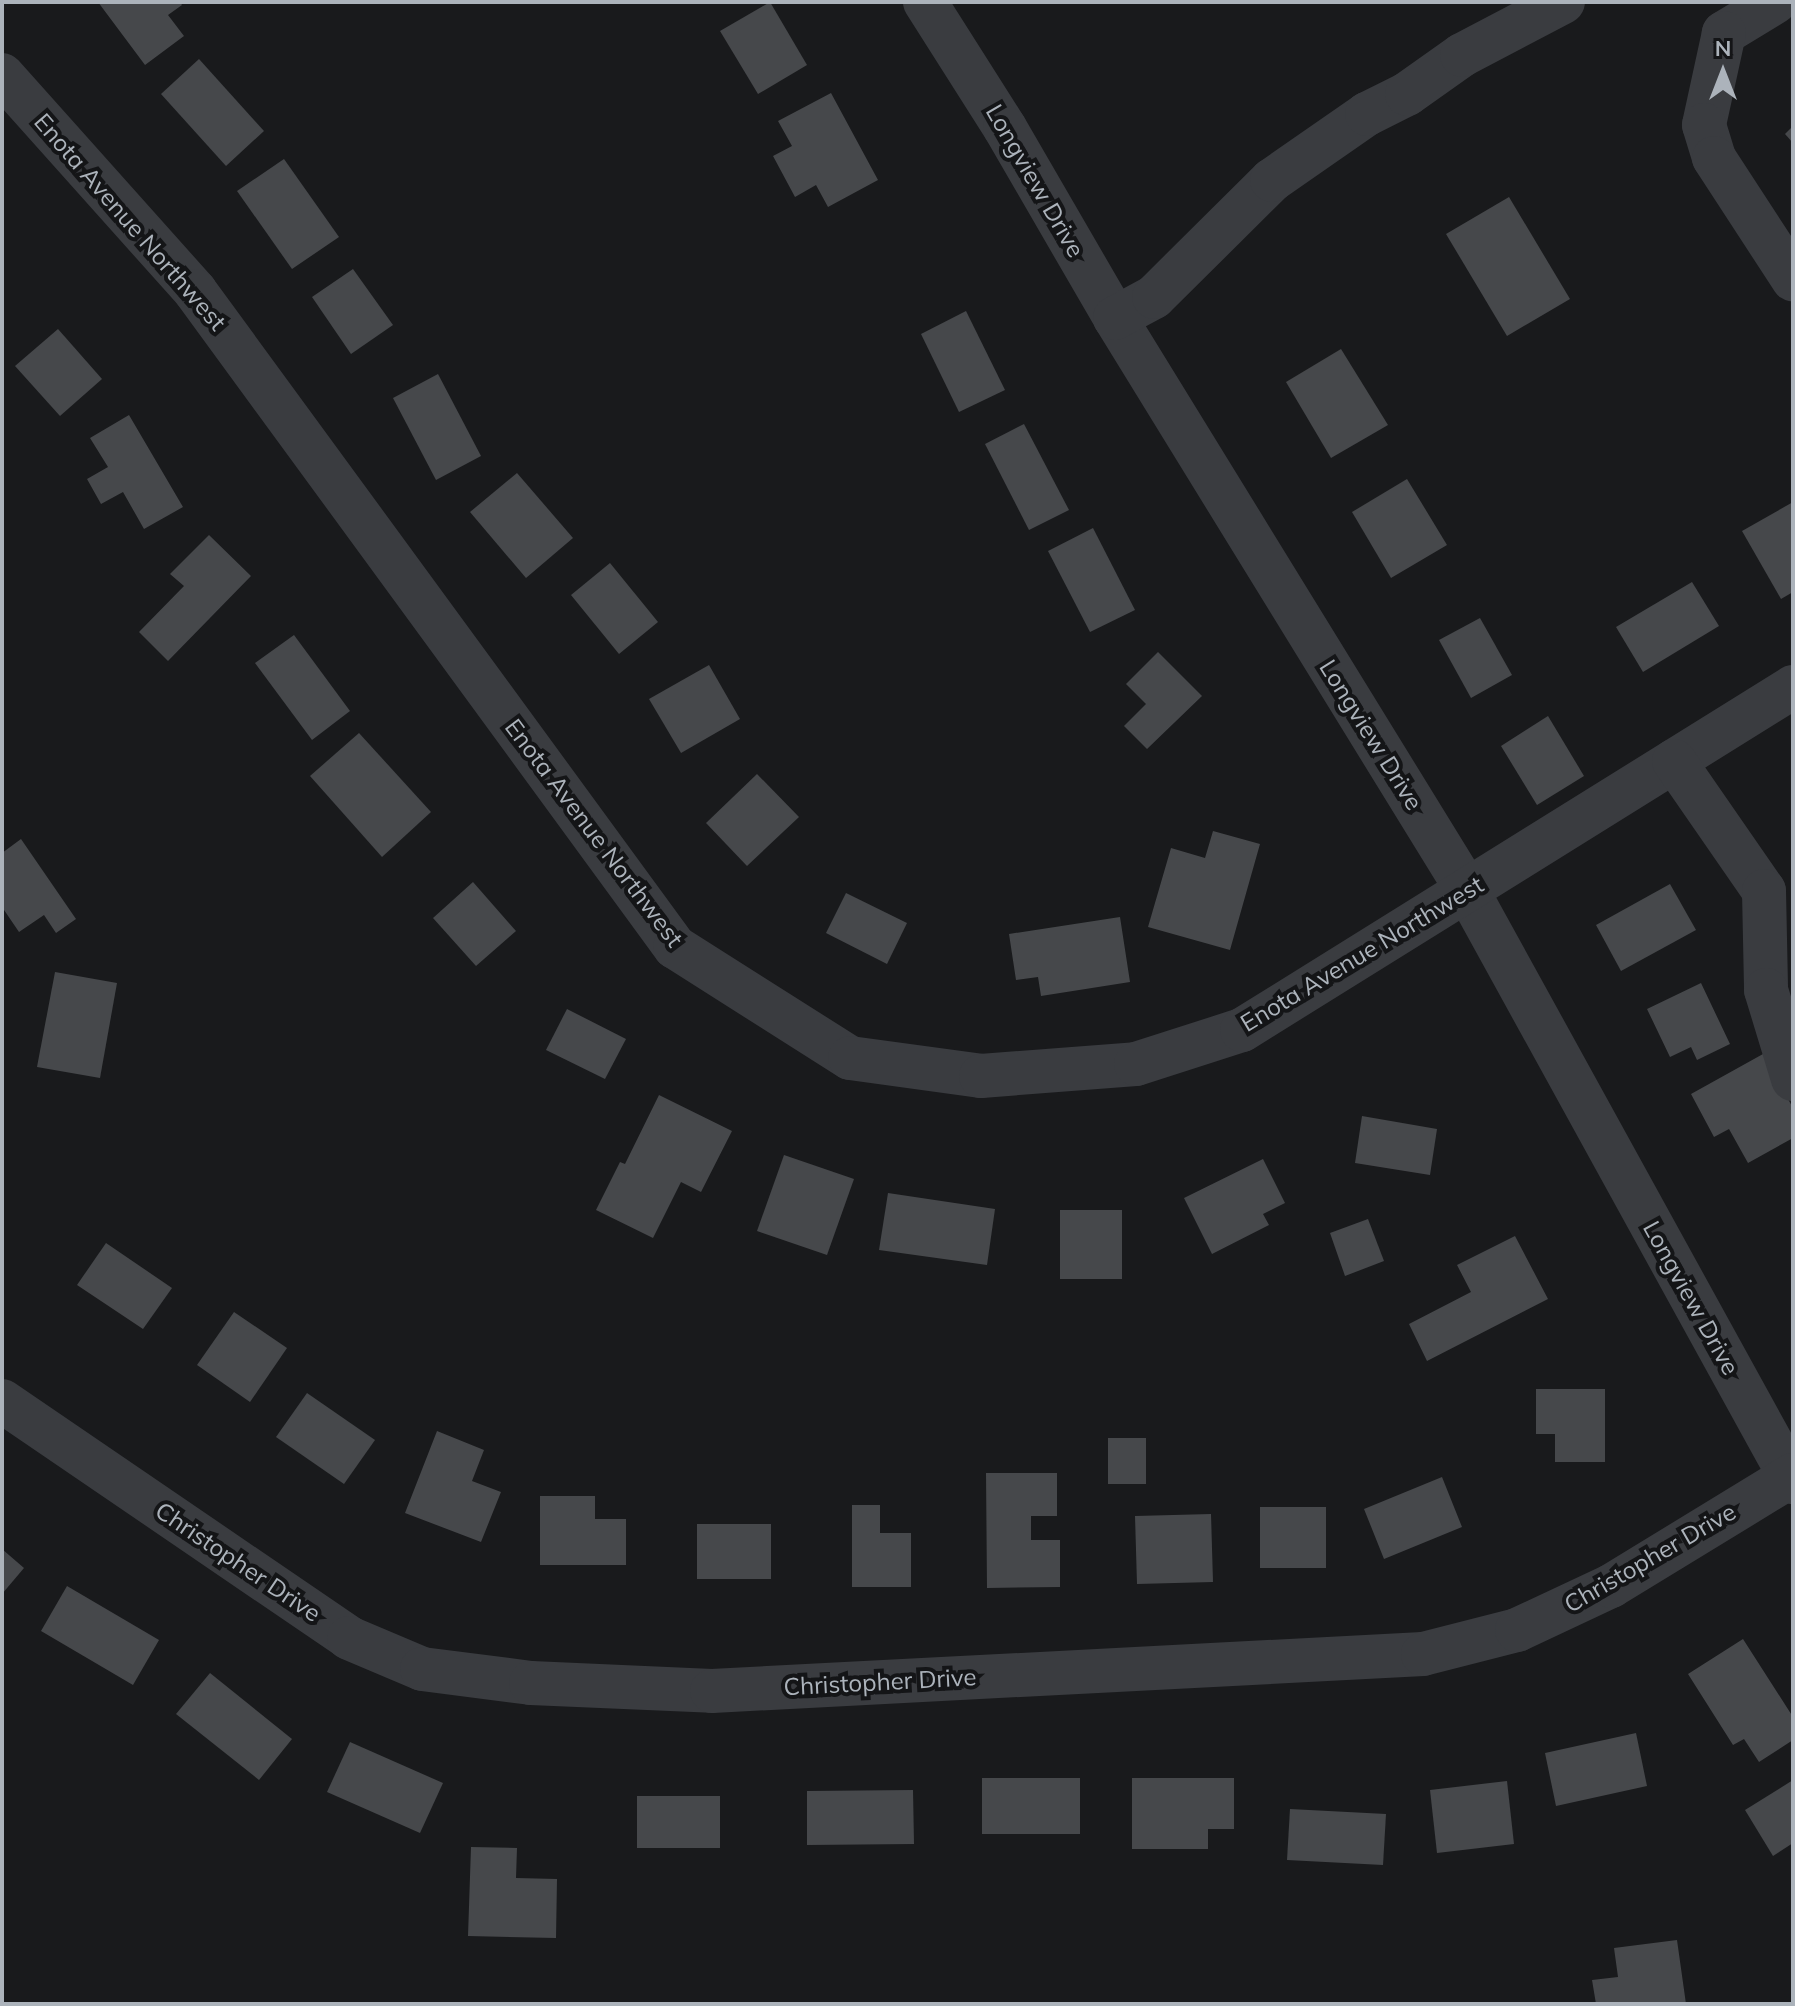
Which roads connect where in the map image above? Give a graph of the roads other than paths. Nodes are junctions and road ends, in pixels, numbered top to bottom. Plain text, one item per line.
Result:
1 (925, 2) edge
2 (1563, 2) edge
3 (1775, 2) edge
4 (2, 76) edge
5 (1793, 279) edge
6 (1115, 318) junction
7 (1793, 687) edge
8 (1674, 761) junction
9 (1467, 890) junction
10 (1793, 1079) edge
11 (2, 1401) edge
12 (1792, 1478) edge

1 - 6 street, Longview Drive
2 - 6 street
3 - 5 street
4 - 9 street, Enota Avenue Northwest
6 - 9 street, Longview Drive
7 - 8 street, Enota Avenue Northwest
8 - 9 street, Enota Avenue Northwest
8 - 10 street
9 - 12 street, Longview Drive
11 - 12 street, Christopher Drive

